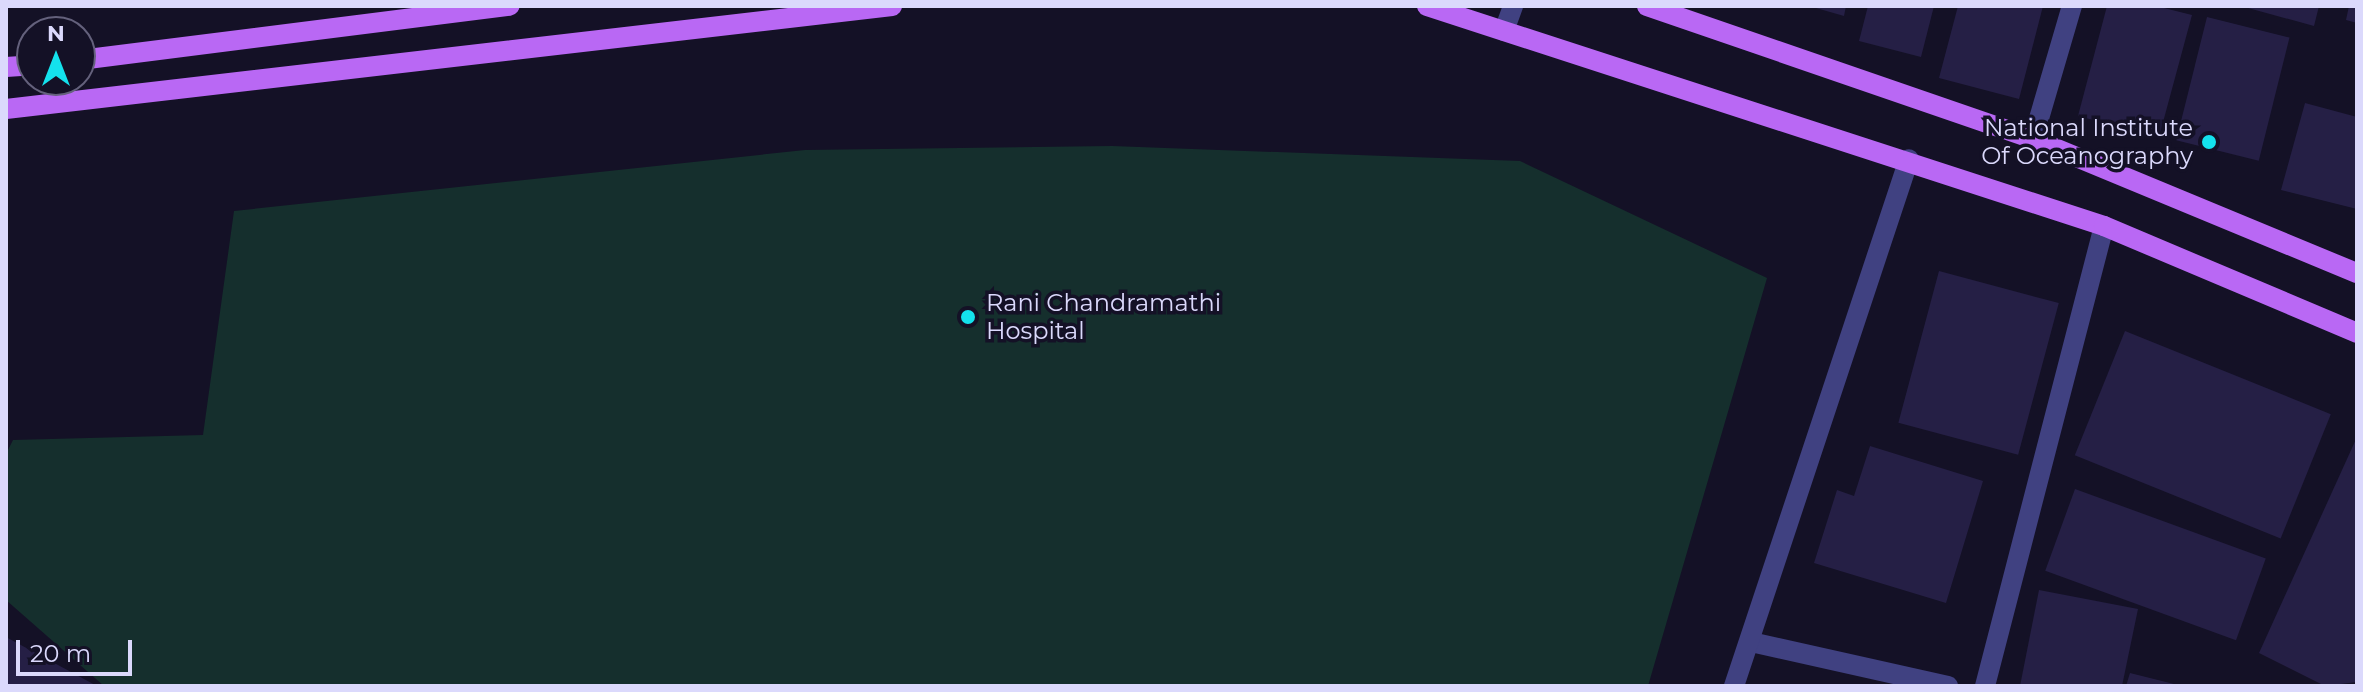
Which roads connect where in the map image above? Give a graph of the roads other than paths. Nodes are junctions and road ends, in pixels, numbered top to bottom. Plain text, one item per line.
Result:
1 (510, 6) edge
2 (892, 6) edge
3 (1427, 6) edge
4 (1513, 6) edge
5 (1647, 6) edge
6 (2072, 6) edge
7 (1504, 31) junction
8 (96, 58) edge
9 (6, 109) edge
10 (2033, 139) junction
11 (1909, 159) junction
12 (2104, 226) junction
13 (2357, 273) edge
14 (2357, 333) edge
15 (1751, 642) junction
16 (1734, 686) edge
17 (1948, 686) edge
18 (1985, 686) edge

1 - 8 main road
2 - 9 main road
3 - 7 main road
4 - 7 street
5 - 10 main road
6 - 10 street
7 - 11 main road
10 - 13 main road
11 - 12 main road
11 - 15 street
12 - 14 main road
12 - 18 street
15 - 16 street
15 - 17 street

